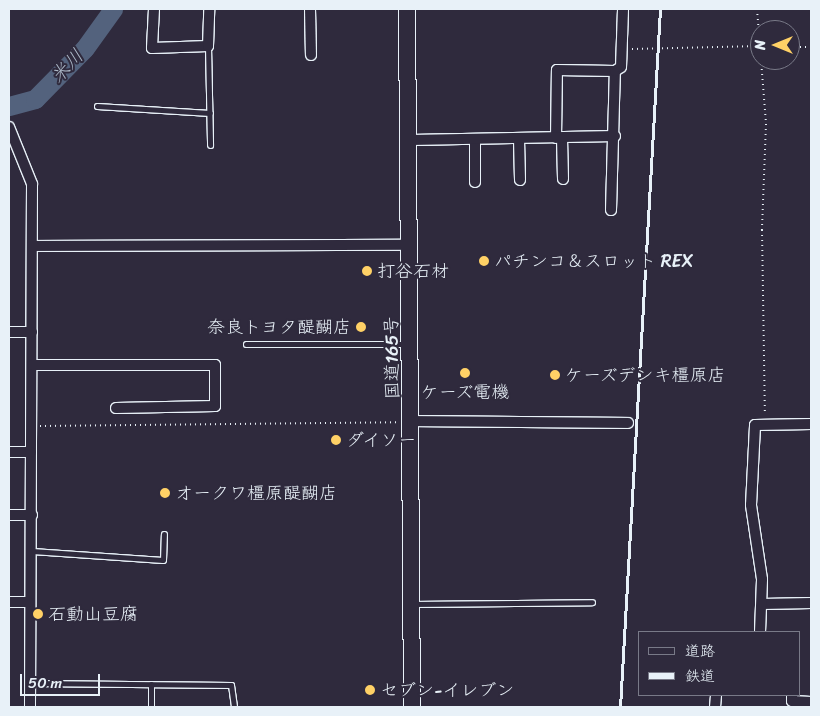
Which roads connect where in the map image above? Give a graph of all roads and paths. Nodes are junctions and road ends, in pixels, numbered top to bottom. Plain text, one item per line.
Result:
1 (154, 9) edge
2 (208, 9) edge
3 (310, 9) edge
4 (407, 9) edge
5 (623, 9) edge
6 (208, 46) junction
7 (750, 46) edge
8 (621, 49) junction
9 (311, 55) dead end
10 (759, 70) edge
11 (615, 71) junction
12 (97, 106) dead end
13 (210, 113) junction
14 (9, 127) edge
15 (615, 136) junction
16 (559, 138) junction
17 (475, 139) junction
18 (519, 139) junction
19 (411, 140) junction
20 (210, 145) dead end
21 (563, 179) dead end
22 (520, 180) dead end
23 (476, 182) dead end
24 (610, 210) dead end
25 (410, 245) junction
26 (32, 246) junction
27 (9, 332) edge
28 (32, 332) junction
29 (246, 344) dead end
30 (412, 344) junction
31 (32, 366) junction
32 (116, 408) dead end
33 (412, 421) junction
34 (628, 423) dead end
35 (811, 424) edge
36 (31, 426) junction
37 (765, 426) junction
38 (9, 452) edge
39 (31, 452) junction
40 (9, 515) edge
41 (32, 515) junction
42 (164, 534) dead end
43 (32, 551) junction
44 (9, 602) edge
45 (29, 602) junction
46 (592, 602) dead end
47 (811, 603) edge
48 (412, 604) junction
49 (762, 604) junction
50 (760, 631) edge
51 (29, 683) junction
52 (151, 684) junction
53 (792, 696) edge
54 (811, 702) edge
55 (30, 707) edge
56 (151, 707) edge
57 (234, 707) edge
58 (412, 707) edge

1 - 6 street
2 - 6 street
3 - 9 street
4 - 19 highway, 国道165号
5 - 8 street
6 - 13 lane
7 - 8 path
8 - 11 street
10 - 37 path
11 - 15 street
11 - 16 street
12 - 13 lane
13 - 20 lane
14 - 26 street
15 - 16 street
15 - 24 street
16 - 18 street
16 - 21 street
17 - 18 street
17 - 19 street
17 - 23 street
18 - 22 street
19 - 25 highway, 国道165号
25 - 26 street
25 - 30 highway, 国道165号
26 - 28 street
27 - 28 street
28 - 31 street
29 - 30 lane
30 - 33 highway, 国道165号
31 - 32 street
31 - 36 street
33 - 34 street
33 - 36 path
33 - 48 highway, 国道165号
35 - 37 street
36 - 39 street
37 - 49 street
38 - 39 street
39 - 41 street
40 - 41 street
41 - 43 street
42 - 43 lane
43 - 45 street
44 - 45 street
45 - 51 street
46 - 48 lane
47 - 49 street
48 - 58 highway, 国道165号
49 - 50 street
51 - 52 lane
51 - 55 street
52 - 56 lane
52 - 57 lane
53 - 54 street

